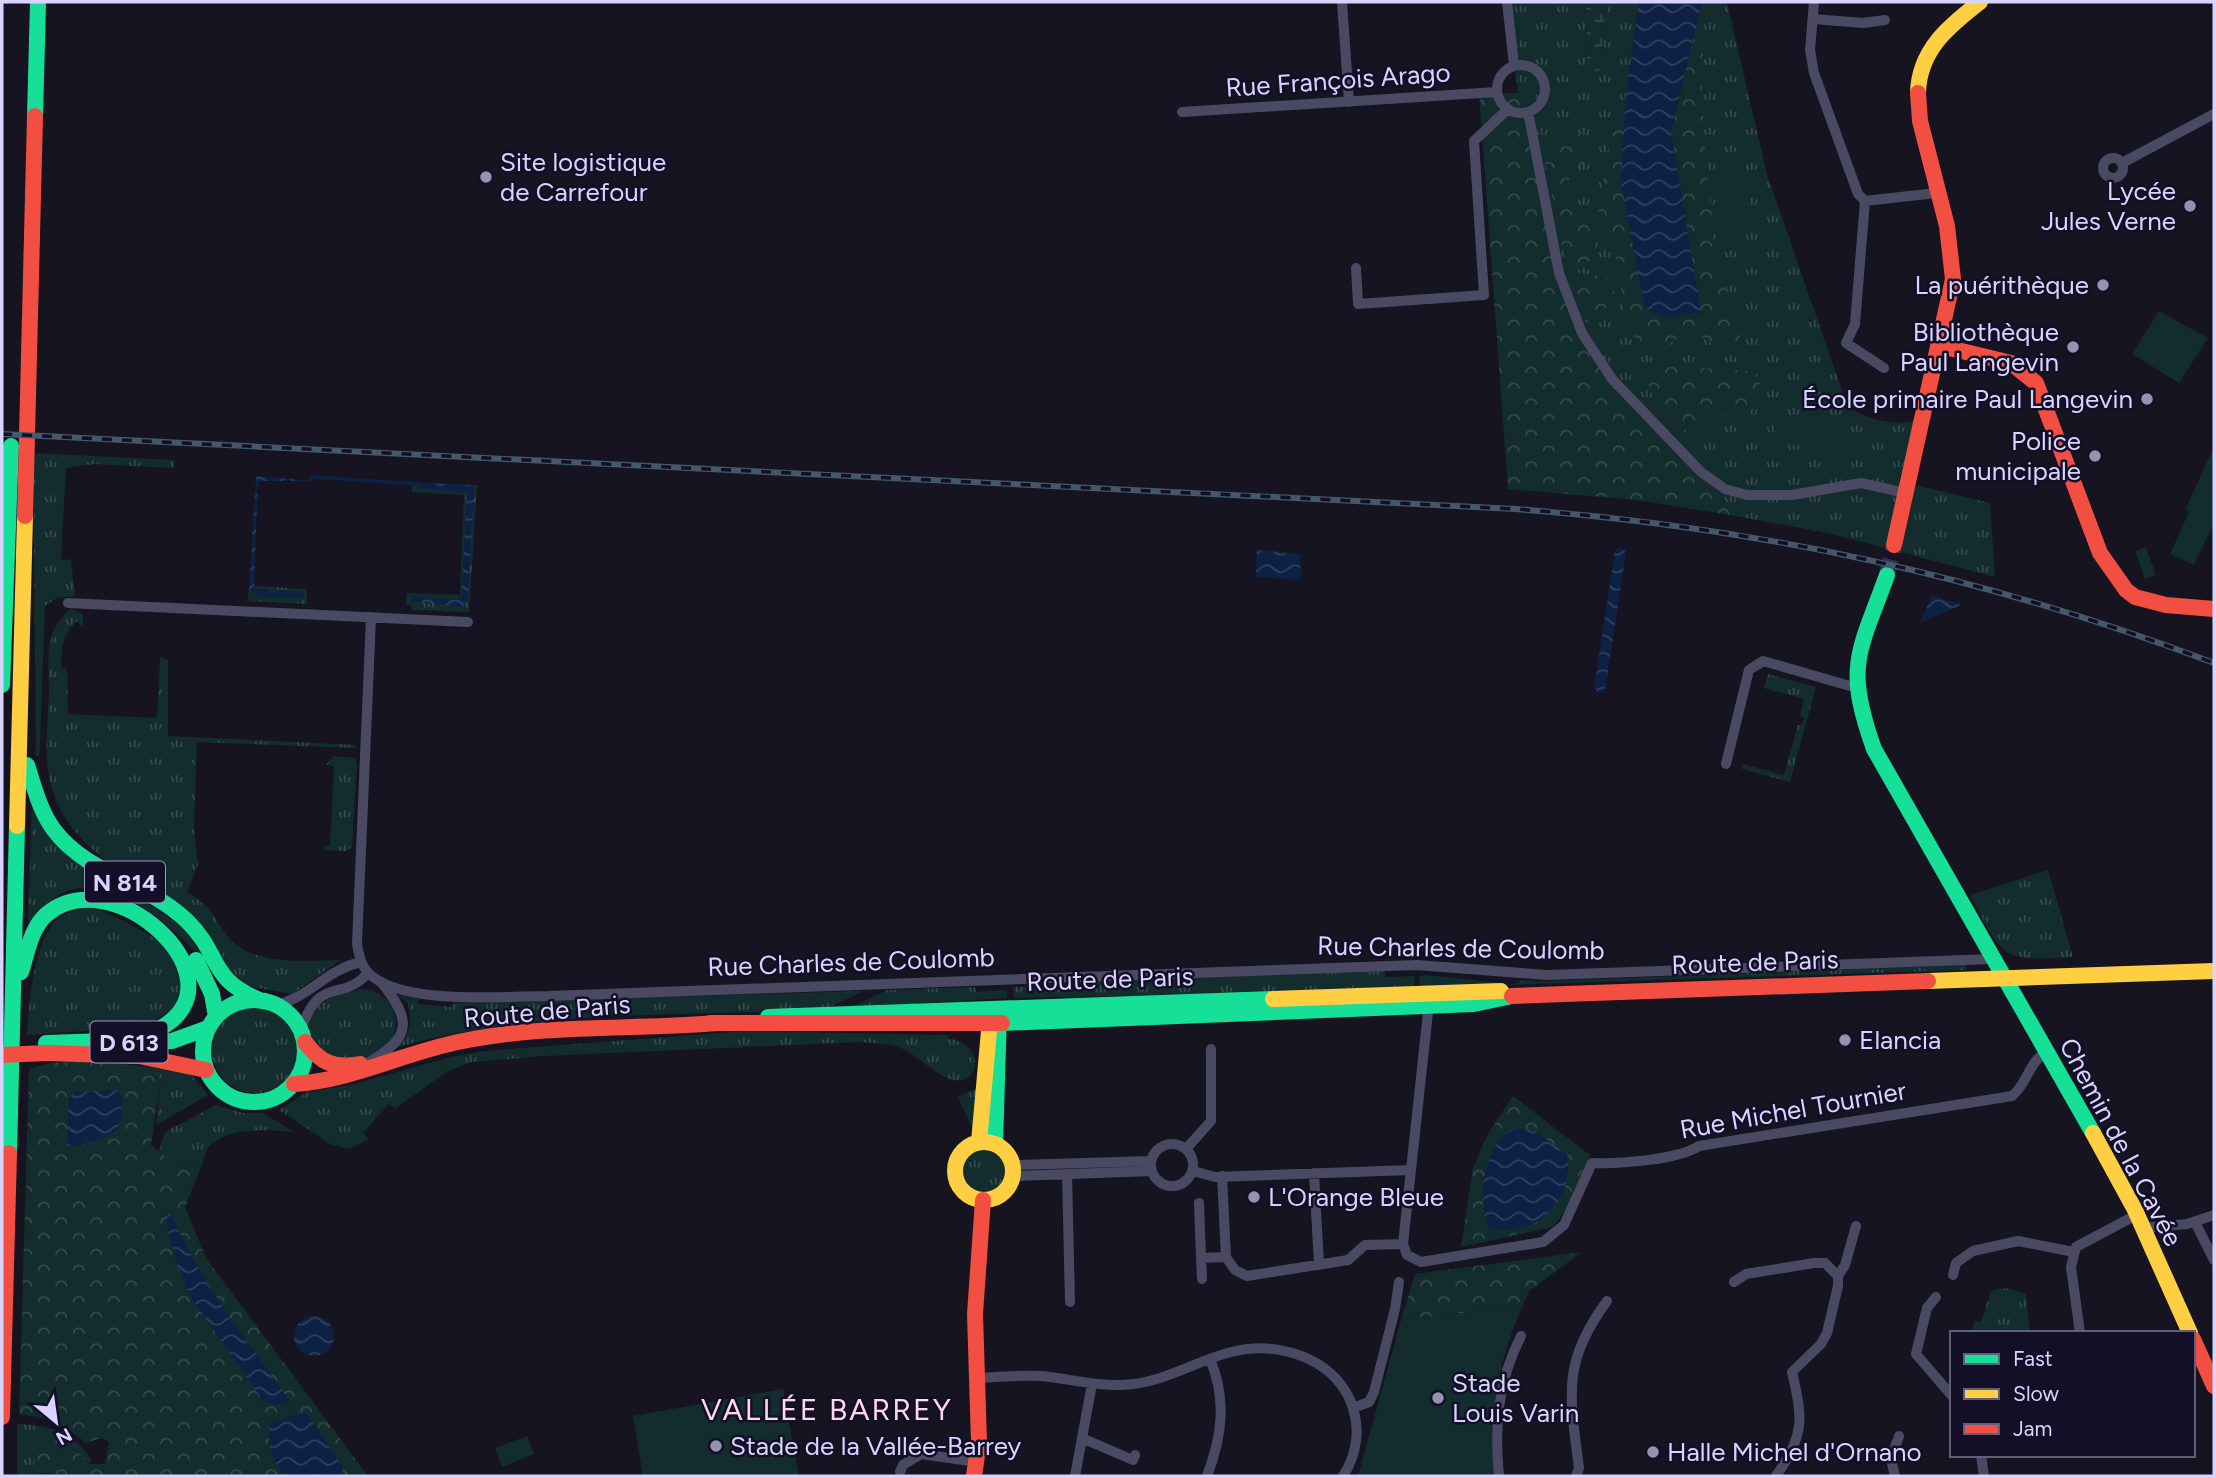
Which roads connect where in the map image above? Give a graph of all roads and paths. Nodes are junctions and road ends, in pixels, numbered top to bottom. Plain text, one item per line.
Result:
1 (25, 2) edge
2 (38, 2) edge
3 (1342, 2) edge
4 (1507, 2) edge
5 (1814, 2) edge
6 (1980, 2) edge
7 (1813, 19) junction
8 (1885, 20) dead end
9 (1514, 65) junction
10 (1497, 92) junction
11 (1349, 102) junction
12 (1508, 109) junction
13 (1182, 112) dead end
14 (1528, 112) junction
15 (2214, 114) edge
16 (2122, 163) dead end
17 (1936, 193) junction
18 (1865, 201) junction
19 (1356, 268) dead end
20 (1941, 346) junction
21 (1884, 368) dead end
22 (1906, 493) junction
23 (1894, 545) tunnel mouth
24 (1887, 575) tunnel mouth
25 (68, 603) dead end
26 (2214, 609) edge
27 (371, 617) junction
28 (468, 622) dead end
29 (2, 652) edge
30 (2, 685) edge
31 (1857, 688) junction
32 (21, 737) junction
33 (1726, 764) dead end
34 (161, 932) junction
35 (1993, 959) junction
36 (361, 962) junction
37 (2214, 971) edge
38 (369, 973) junction
39 (2002, 978) junction
40 (381, 982) junction
41 (15, 991) junction
42 (1442, 993) junction
43 (1511, 996) junction
44 (269, 1003) junction
45 (1427, 1005) junction
46 (995, 1015) junction
47 (212, 1022) junction
48 (303, 1036) junction
49 (2, 1044) edge
50 (46, 1048) junction
51 (1211, 1049) dead end
52 (2046, 1052) junction
53 (2, 1055) edge
54 (369, 1062) junction
55 (390, 1062) junction
56 (206, 1070) junction
57 (294, 1084) junction
58 (987, 1143) junction
59 (1186, 1149) junction
60 (1151, 1166) junction
61 (1410, 1170) junction
62 (1012, 1171) junction
63 (1193, 1171) junction
64 (1314, 1173) junction
65 (1067, 1174) junction
66 (1222, 1176) junction
67 (983, 1200) junction
68 (1199, 1203) dead end
69 (2214, 1215) edge
70 (2139, 1222) junction
71 (2195, 1222) junction
72 (1856, 1226) dead end
73 (1403, 1244) junction
74 (2074, 1252) junction
75 (1226, 1257) junction
76 (1202, 1258) junction
77 (2214, 1260) edge
78 (1319, 1265) junction
79 (1953, 1275) dead end
80 (1838, 1276) junction
81 (1202, 1279) dead end
82 (1399, 1282) dead end
83 (1734, 1282) dead end
84 (1936, 1297) dead end
85 (1607, 1301) dead end
86 (1070, 1302) dead end
87 (2080, 1331) edge
88 (2189, 1331) edge
89 (1521, 1336) dead end
90 (2195, 1343) edge
91 (1210, 1359) junction
92 (976, 1378) junction
93 (1092, 1384) junction
94 (2214, 1386) edge
95 (1950, 1394) edge
96 (1353, 1408) junction
97 (2, 1417) edge
98 (1899, 1436) dead end
99 (1084, 1439) junction
100 (1135, 1455) dead end
101 (1982, 1457) edge
102 (975, 1469) edge
103 (900, 1472) dead end
104 (1075, 1476) edge
105 (1207, 1476) edge
106 (1343, 1476) edge
107 (1499, 1476) edge
108 (1576, 1476) edge
109 (1776, 1476) edge
110 (1895, 1476) edge
111 (1984, 1476) edge

1 - 29 main road
2 - 32 main road, N 814
3 - 11 street
4 - 9 street
5 - 7 street
6 - 17 main road
7 - 8 street
7 - 18 street
9 - 10 street
9 - 14 street
10 - 11 street, Rue François Arago
10 - 12 street
11 - 13 street, Rue François Arago
12 - 14 street
12 - 19 street
14 - 22 street
15 - 16 street
17 - 18 street
17 - 20 main road
18 - 21 street
20 - 22 main road
20 - 26 main road
22 - 23 main road
24 - 31 main road
25 - 27 street
27 - 28 street
27 - 36 street, Rue Charles de Coulomb
29 - 30 main road
31 - 33 street
31 - 35 main road, Chemin de la Cavée
32 - 41 main road, N 814
32 - 44 main road, N 814
34 - 41 main road, N 814
34 - 47 main road, N 814
34 - 50 main road, N 814
35 - 39 main road, Chemin de la Cavée
35 - 40 street, Rue Charles de Coulomb
36 - 38 street, Rue Charles de Coulomb
36 - 44 street
37 - 39 main road, Route de Paris
38 - 40 street, Rue Charles de Coulomb
38 - 48 street
39 - 43 main road, Route de Paris
39 - 52 main road, Chemin de la Cavée
40 - 54 street
41 - 97 main road, N 814
42 - 43 main road, Route de Paris
42 - 45 street
42 - 46 main road, Route de Paris
43 - 45 main road, Route de Paris
44 - 47 main road
44 - 48 main road
45 - 46 main road, Route de Paris
45 - 61 street
46 - 55 main road, Route de Paris
46 - 58 main road
47 - 50 main road, D 613
47 - 56 main road
48 - 54 main road, Route de Paris
48 - 57 main road
49 - 50 main road, D 613
50 - 53 main road, D 613, bridge
50 - 56 main road, D 613
51 - 59 street
52 - 70 main road, Chemin de la Cavée
52 - 73 street, Rue Michel Tournier
54 - 55 main road, Route de Paris
55 - 57 main road, Route de Paris
56 - 57 main road
58 - 62 main road
58 - 67 main road
59 - 60 street
59 - 63 street
60 - 62 street
60 - 63 street
60 - 65 street
61 - 64 street
61 - 73 street
62 - 65 street
62 - 67 main road
63 - 66 street
64 - 66 street
64 - 78 street
65 - 86 street
66 - 75 street
67 - 92 main road
68 - 76 street
69 - 71 street
70 - 71 street
70 - 74 street
70 - 88 main road, Chemin de la Cavée
71 - 77 street
72 - 80 street
73 - 78 street
74 - 79 street
74 - 87 street
75 - 76 street
75 - 78 street
76 - 81 street
80 - 83 street
80 - 109 street
82 - 96 street
84 - 95 street
85 - 108 street
89 - 107 street
90 - 94 main road
91 - 93 street
91 - 96 street
91 - 105 street
92 - 93 street
92 - 102 main road
93 - 99 street
96 - 106 street
98 - 110 street
99 - 100 street
99 - 104 street
101 - 111 street
102 - 103 street

